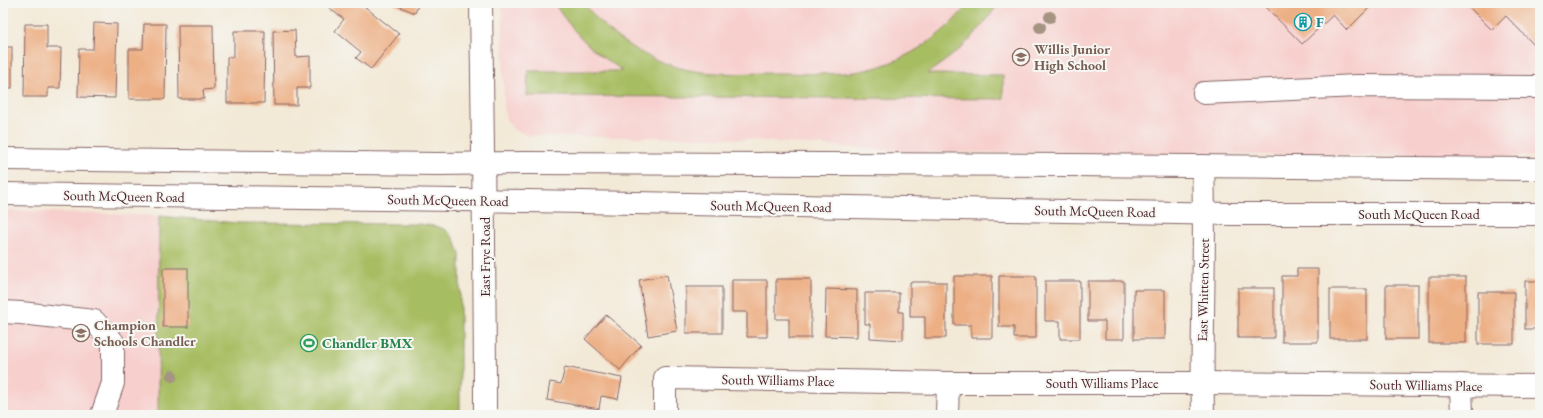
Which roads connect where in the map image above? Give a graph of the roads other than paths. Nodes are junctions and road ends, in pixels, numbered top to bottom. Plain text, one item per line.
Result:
1 (481, 3) edge
2 (1540, 87) edge
3 (1204, 93) dead end
4 (3, 159) edge
5 (482, 163) junction
6 (1203, 166) junction
7 (1540, 169) edge
8 (3, 194) edge
9 (484, 201) junction
10 (1205, 213) junction
11 (1540, 214) edge
12 (3, 312) edge
13 (948, 383) junction
14 (1202, 383) junction
15 (1461, 385) junction
16 (1540, 386) edge
17 (102, 415) edge
18 (485, 415) edge
19 (665, 415) edge
20 (947, 415) edge
21 (1203, 415) edge
22 (1462, 415) edge

1 - 5 main road, East Frye Road
2 - 3 main road
4 - 5 main road
5 - 6 main road
5 - 9 main road, East Frye Road
6 - 7 main road
6 - 10 main road, East Whitten Street
8 - 9 main road, South McQueen Road
9 - 10 main road, South McQueen Road
9 - 18 main road, East Frye Road
10 - 11 main road, South McQueen Road
10 - 14 main road, East Whitten Street
12 - 17 main road
13 - 14 main road, South Williams Place
13 - 19 main road, South Williams Place
13 - 20 main road
14 - 15 main road, South Williams Place
14 - 21 main road, East Whitten Street
15 - 16 main road, South Williams Place
15 - 22 main road

